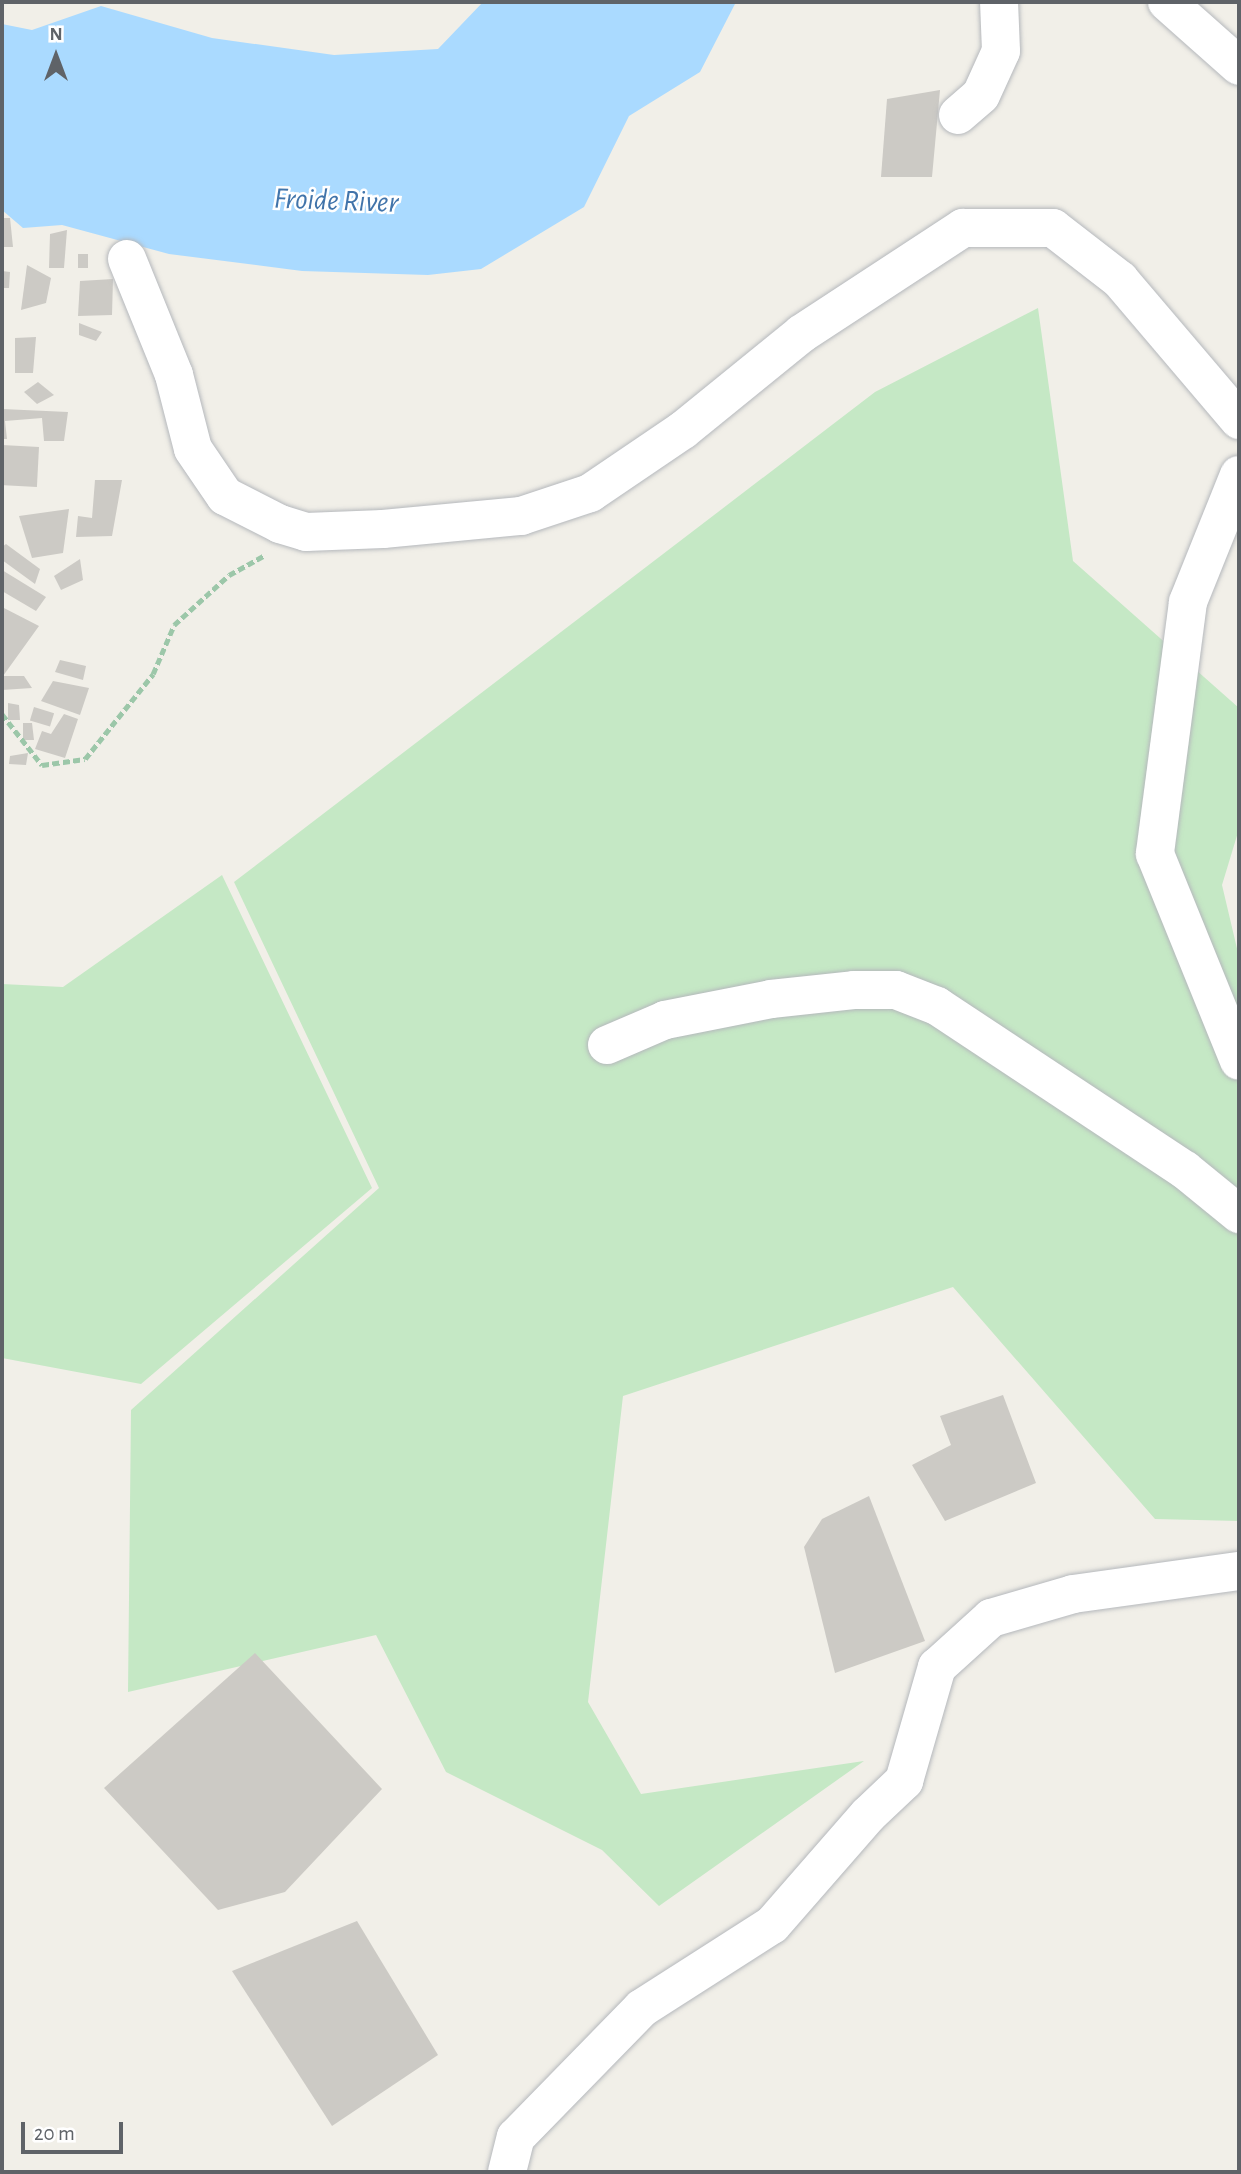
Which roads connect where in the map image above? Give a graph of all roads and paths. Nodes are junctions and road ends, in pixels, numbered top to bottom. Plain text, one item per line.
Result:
1 (999, 2) edge
2 (1167, 2) edge
3 (1239, 66) edge
4 (958, 115) dead end
5 (127, 259) dead end
6 (1239, 420) edge
7 (1239, 475) edge
8 (306, 532) junction
9 (2, 714) edge
10 (607, 1045) dead end
11 (1239, 1061) edge
12 (1239, 1214) edge
13 (1239, 1571) edge
14 (507, 2172) edge

1 - 4 street
2 - 3 street
5 - 8 street
6 - 8 street
7 - 11 street
8 - 9 path
10 - 12 street
13 - 14 street

